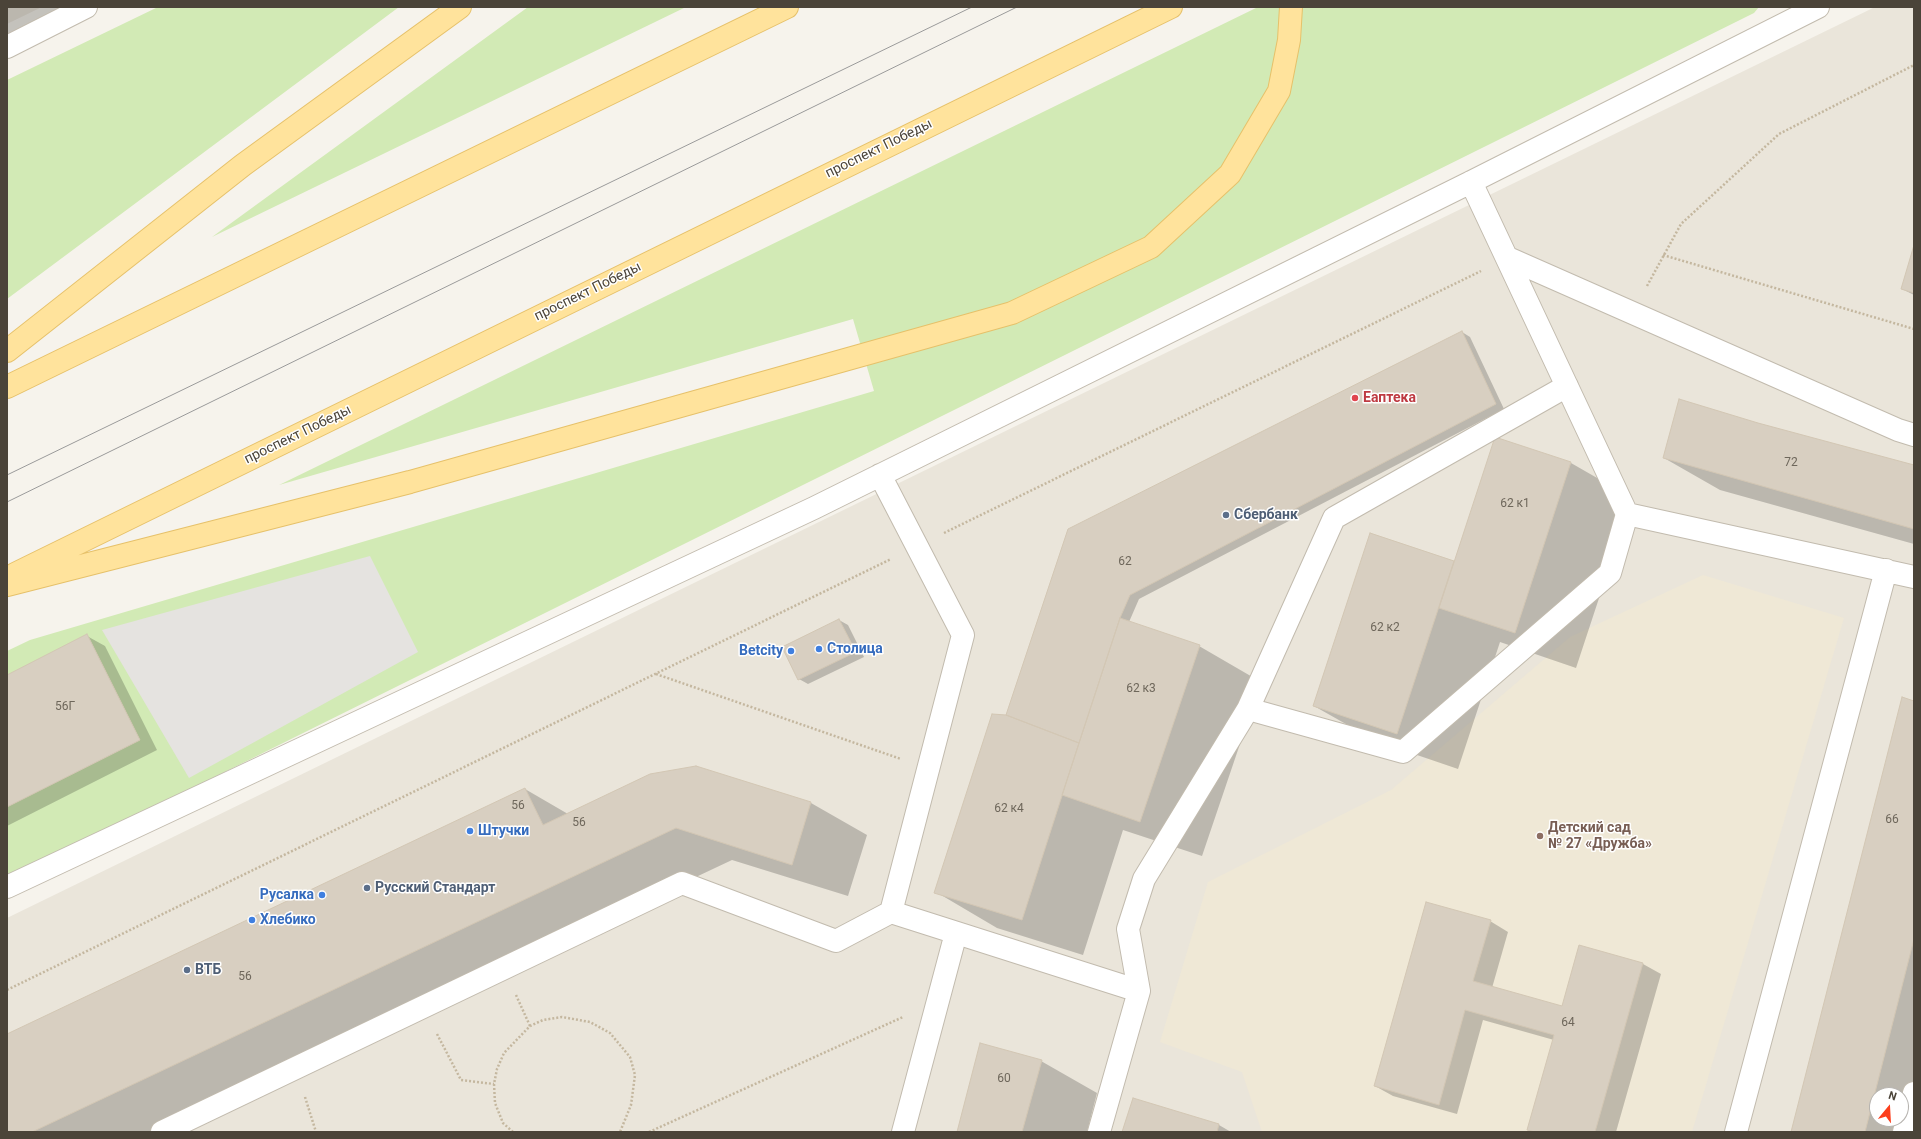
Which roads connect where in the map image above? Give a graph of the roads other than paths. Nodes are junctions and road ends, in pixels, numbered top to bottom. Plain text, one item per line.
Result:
1 (86, 7) edge
2 (460, 7) edge
3 (787, 7) edge
4 (1171, 7) edge
5 (1291, 7) edge
6 (1818, 7) edge
7 (7, 47) edge
8 (1471, 182) junction
9 (1508, 258) junction
10 (7, 351) edge
11 (1567, 386) junction
12 (7, 387) edge
13 (1914, 435) edge
14 (880, 475) junction
15 (1627, 514) junction
16 (1886, 570) junction
17 (1914, 577) edge
18 (7, 578) edge
19 (7, 585) edge
20 (1248, 709) junction
21 (7, 887) edge
22 (891, 912) junction
23 (956, 933) junction
24 (1139, 991) junction
25 (1914, 1093) edge
26 (164, 1132) edge
27 (903, 1132) edge
28 (1099, 1132) edge
29 (1736, 1132) edge
30 (1904, 1132) edge

1 - 7 lane
2 - 10 main road
3 - 12 main road
4 - 18 main road, проспект Победы
5 - 19 main road
6 - 8 lane
8 - 9 lane
8 - 14 lane
9 - 11 lane
9 - 13 lane
11 - 15 lane
11 - 20 lane
14 - 21 lane
14 - 22 lane
15 - 16 lane
15 - 20 lane
16 - 17 lane
16 - 29 lane
20 - 24 lane
22 - 23 lane
22 - 26 lane
23 - 24 lane
23 - 27 lane
24 - 28 lane
25 - 30 lane

